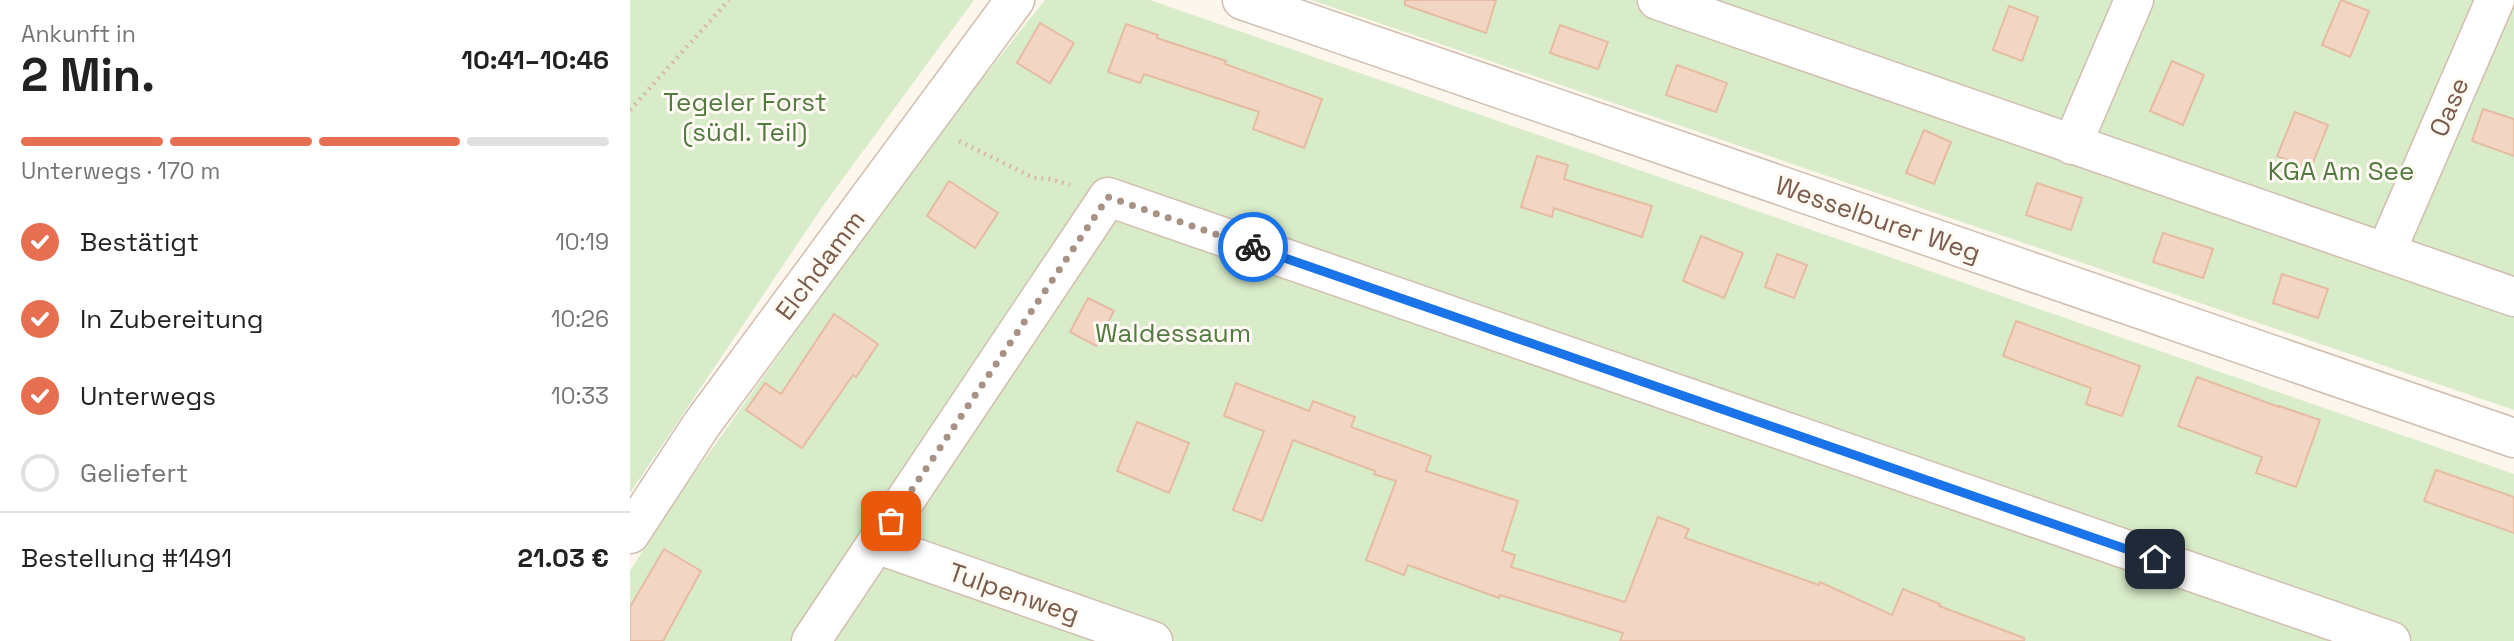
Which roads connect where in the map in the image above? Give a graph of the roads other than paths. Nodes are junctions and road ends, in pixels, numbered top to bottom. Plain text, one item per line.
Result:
1 (1015, 0) edge
2 (1242, 0) edge
3 (1657, 0) edge
4 (2134, 0) edge
5 (2495, 0) edge
6 (1746, 14) edge
7 (2072, 145) junction
8 (2386, 252) junction
9 (2514, 298) edge
10 (2514, 438) edge
11 (630, 534) edge
12 (876, 544) junction
13 (811, 641) edge
14 (1153, 641) edge
15 (2391, 641) edge

1 - 11 street, Elchdamm
2 - 10 street, Wesselburer Weg
3 - 6 street
4 - 7 street
5 - 8 street, Oase
6 - 7 street
7 - 8 street
8 - 9 street
12 - 13 street
12 - 14 street, Tulpenweg
12 - 15 street

